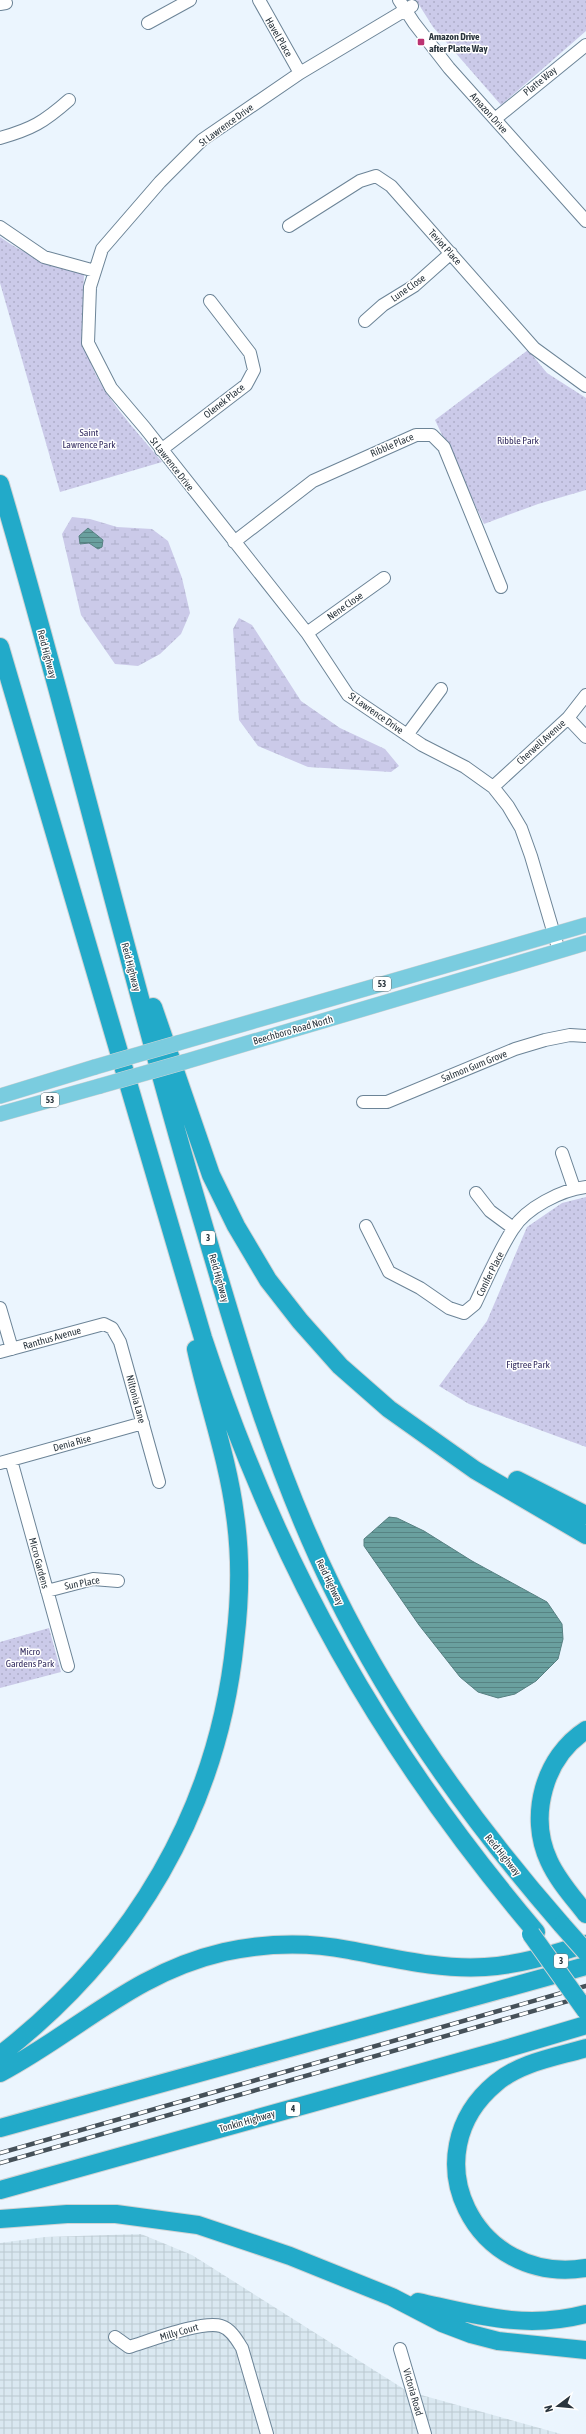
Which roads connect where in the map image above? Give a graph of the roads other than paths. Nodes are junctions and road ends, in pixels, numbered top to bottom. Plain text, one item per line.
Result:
1 (190, 0) edge
2 (259, 0) edge
3 (399, 0) edge
4 (409, 6) edge
5 (148, 23) dead end
6 (584, 50) edge
7 (300, 73) junction
8 (69, 100) dead end
9 (498, 116) junction
10 (0, 138) edge
11 (586, 210) edge
12 (586, 222) edge
13 (0, 226) edge
14 (289, 226) dead end
15 (451, 253) junction
16 (95, 271) junction
17 (210, 301) dead end
18 (366, 321) dead end
19 (586, 386) edge
20 (161, 450) junction
21 (0, 484) edge
22 (234, 542) junction
23 (384, 578) dead end
24 (501, 587) dead end
25 (307, 633) junction
26 (0, 647) edge
27 (55, 682) junction
28 (441, 689) dead end
29 (586, 695) edge
30 (568, 718) junction
31 (407, 735) junction
32 (586, 737) edge
33 (493, 787) junction
34 (586, 925) edge
35 (554, 935) junction
36 (586, 943) edge
37 (559, 951) junction
38 (586, 1036) edge
39 (0, 1096) edge
40 (363, 1102) dead end
41 (0, 1114) edge
42 (562, 1153) dead end
43 (150, 1155) junction
44 (586, 1187) edge
45 (574, 1188) junction
46 (476, 1193) dead end
47 (366, 1226) dead end
48 (513, 1228) junction
49 (0, 1308) edge
50 (104, 1324) joint
51 (12, 1349) junction
52 (0, 1352) edge
53 (143, 1423) junction
54 (432, 1438) junction
55 (5, 1461) edge
56 (159, 1482) dead end
57 (586, 1514) edge
58 (586, 1535) edge
59 (118, 1581) dead end
60 (47, 1591) junction
61 (68, 1666) dead end
62 (586, 1730) edge
63 (586, 1914) edge
64 (534, 1933) junction
65 (586, 1944) edge
66 (586, 1952) edge
67 (586, 1966) edge
68 (586, 1989) edge
69 (586, 2011) edge
70 (586, 2024) edge
71 (586, 2048) edge
72 (0, 2055) edge
73 (0, 2073) edge
74 (0, 2128) edge
75 (0, 2190) edge
76 (0, 2219) edge
77 (586, 2268) edge
78 (392, 2297) junction
79 (586, 2314) edge
80 (116, 2338) dead end
81 (400, 2349) dead end
82 (586, 2350) edge
83 (267, 2434) edge
84 (425, 2434) edge

1 - 5 street
2 - 7 street, Havel Place
3 - 4 street, Amazon Drive
4 - 7 street, St Lawrence Drive
4 - 9 street, Amazon Drive
6 - 9 street, Platte Way
7 - 16 street, St Lawrence Drive
8 - 10 street
9 - 11 street, Amazon Drive
9 - 12 street, Amazon Drive
13 - 16 street
14 - 15 street, Teviot Place
15 - 18 street, Lune Close
15 - 19 street, Teviot Place
16 - 20 street, St Lawrence Drive
17 - 20 street, Olenek Place
20 - 22 street, St Lawrence Drive
21 - 27 highway, Reid Highway / 3
22 - 24 street, Ribble Place
22 - 25 street, St Lawrence Drive
23 - 25 street, Nene Close
25 - 31 street, St Lawrence Drive
26 - 43 highway
27 - 54 highway
27 - 66 highway, Reid Highway / 3, bridge
28 - 31 street
29 - 30 street, Cherwell Avenue
30 - 32 street
30 - 33 street, Cherwell Avenue
31 - 33 street, St Lawrence Drive
33 - 35 street, St Lawrence Drive
34 - 35 main road, Beechboro Road North / 53
35 - 37 street, St Lawrence Drive
35 - 39 main road, Beechboro Road North / 53, bridge
36 - 37 main road, Beechboro Road North / 53
37 - 41 main road, Beechboro Road North / 53, bridge
38 - 40 street, Salmon Gum Grove
42 - 45 street
43 - 64 highway
43 - 72 highway
44 - 45 street, Conifer Place
45 - 48 street, Conifer Place
46 - 48 street
47 - 48 street, Conifer Place
49 - 51 street
50 - 51 street, Ranthus Avenue
50 - 53 street, Niltonia Lane
51 - 52 street, Ranthus Avenue
53 - 55 street, Denia Rise
53 - 56 street, Niltonia Lane
54 - 57 highway
54 - 58 highway
55 - 60 street, Micro Gardens
59 - 60 street, Sun Place
60 - 61 street, Micro Gardens
62 - 63 highway
64 - 68 highway, 3
64 - 69 highway, bridge
65 - 73 highway
67 - 74 highway
70 - 75 highway, Tonkin Highway / 4
71 - 77 highway
76 - 78 highway
78 - 79 highway
78 - 82 highway
80 - 83 street, Milly Court
81 - 84 street, Victoria Road

